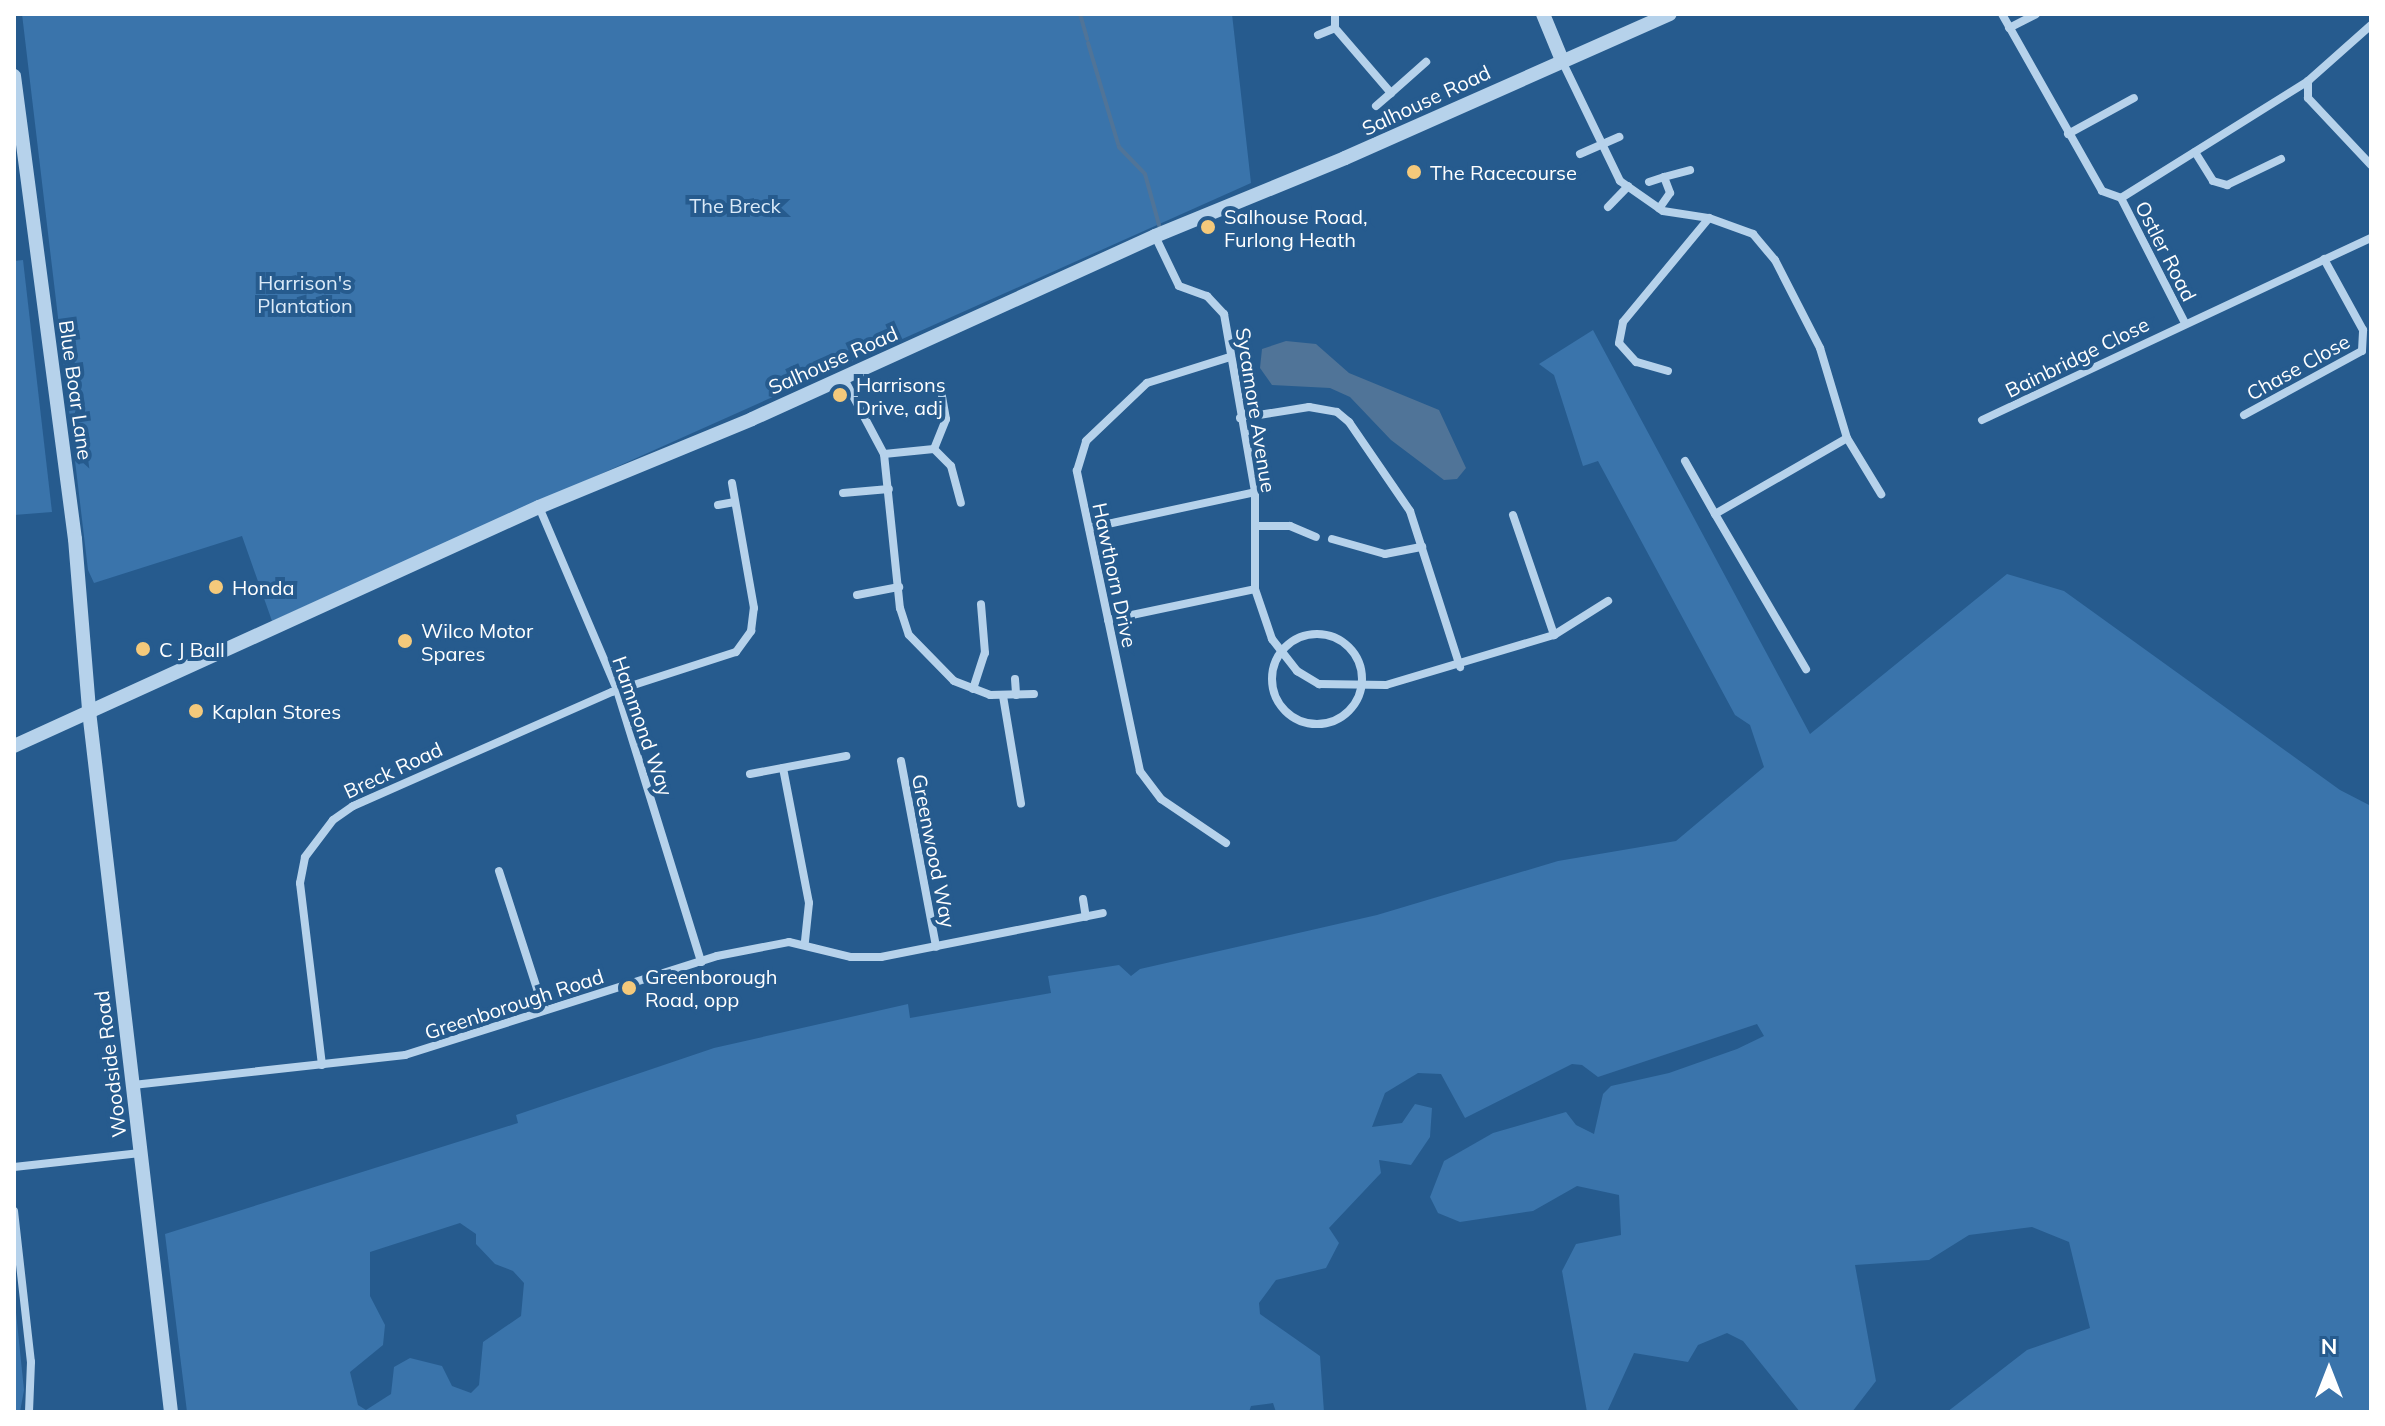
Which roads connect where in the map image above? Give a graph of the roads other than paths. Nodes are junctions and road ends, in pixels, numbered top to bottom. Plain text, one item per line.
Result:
1 (1335, 14) edge
2 (1543, 14) edge
3 (1670, 14) edge
4 (2002, 14) edge
5 (2036, 14) edge
6 (2371, 25) edge
7 (1335, 28) junction
8 (2009, 28) junction
9 (1318, 35) dead end
10 (1562, 60) junction
11 (1426, 62) dead end
12 (14, 76) edge
13 (2308, 81) junction
14 (1391, 93) junction
15 (2134, 98) dead end
16 (1376, 106) dead end
17 (2068, 134) junction
18 (1619, 137) dead end
19 (1602, 144) junction
20 (2195, 152) junction
21 (1580, 154) dead end
22 (2281, 159) dead end
23 (2371, 165) edge
24 (1690, 170) dead end
25 (1664, 177) junction
26 (1649, 182) dead end
27 (1628, 186) junction
28 (2121, 198) junction
29 (1608, 207) dead end
30 (1659, 209) junction
31 (1709, 218) junction
32 (1155, 236) junction
33 (2371, 238) edge
34 (2324, 259) junction
35 (2185, 323) junction
36 (1227, 358) junction
37 (1668, 371) dead end
38 (843, 377) junction
39 (942, 396) dead end
40 (2244, 415) dead end
41 (1240, 418) junction
42 (1982, 420) dead end
43 (1847, 438) junction
44 (934, 449) junction
45 (884, 454) junction
46 (1685, 461) dead end
47 (732, 483) dead end
48 (889, 489) junction
49 (1255, 492) junction
50 (843, 493) dead end
51 (1881, 494) dead end
52 (735, 502) junction
53 (961, 503) dead end
54 (718, 505) dead end
55 (539, 507) junction
56 (1715, 514) junction
57 (1513, 515) dead end
58 (1255, 526) junction
59 (1089, 528) junction
60 (1316, 537) dead end
61 (1332, 539) dead end
62 (1422, 547) junction
63 (899, 587) junction
64 (1255, 589) junction
65 (857, 595) dead end
66 (1608, 601) dead end
67 (981, 604) dead end
68 (1108, 620) junction
69 (1554, 635) junction
70 (1280, 654) junction
71 (1460, 667) junction
72 (1806, 669) dead end
73 (1015, 679) dead end
74 (1361, 687) junction
75 (973, 689) junction
76 (617, 690) junction
77 (1034, 694) dead end
78 (1016, 695) junction
79 (1003, 696) junction
80 (89, 711) junction
81 (14, 746) edge
82 (846, 756) dead end
83 (901, 761) dead end
84 (783, 768) junction
85 (750, 774) dead end
86 (1021, 803) dead end
87 (1226, 843) dead end
88 (499, 871) dead end
89 (1083, 899) dead end
90 (1103, 913) dead end
91 (1086, 917) junction
92 (805, 942) junction
93 (936, 947) junction
94 (701, 962) junction
95 (544, 1010) junction
96 (322, 1065) junction
97 (133, 1085) junction
98 (140, 1153) junction
99 (14, 1167) edge
100 (14, 1211) edge
101 (29, 1412) edge
102 (171, 1412) edge

1 - 7 street
2 - 10 street
3 - 10 street, Salhouse Road
4 - 8 street
5 - 8 street
6 - 13 street, Ostler Road
7 - 9 street
7 - 14 street
8 - 17 street
10 - 19 street
10 - 32 street, Salhouse Road
11 - 14 street
12 - 80 street, Blue Boar Lane
13 - 20 street, Ostler Road
13 - 23 street
14 - 16 street
15 - 17 street
17 - 28 street
18 - 19 street
19 - 21 street
19 - 27 street
20 - 22 street
20 - 28 street, Ostler Road
24 - 25 street
25 - 26 street
25 - 30 street
27 - 29 street
27 - 30 street
28 - 35 street, Ostler Road
30 - 31 street
31 - 37 street
31 - 43 street
32 - 36 street, Sycamore Avenue
32 - 38 street, Salhouse Road
33 - 34 street, Ostler Road
34 - 35 street, Ostler Road
34 - 40 street, Chase Close
35 - 42 street, Bainbridge Close
36 - 41 street, Sycamore Avenue
36 - 59 street, Hawthorn Drive
38 - 45 street
38 - 55 street, Salhouse Road
39 - 44 street
41 - 49 street, Sycamore Avenue
41 - 62 street
43 - 51 street
43 - 56 street
44 - 45 street
44 - 53 street
45 - 48 street
46 - 56 street
47 - 52 street
48 - 50 street
48 - 63 street
49 - 58 street, Sycamore Avenue
49 - 59 street
52 - 54 street
52 - 76 street, Breck Road
55 - 76 street, Hammond Way
55 - 80 street, Salhouse Road
56 - 72 street
57 - 69 street
58 - 60 street
58 - 64 street, Sycamore Avenue
59 - 68 street, Hawthorn Drive
61 - 62 street
62 - 71 street
63 - 65 street
63 - 75 street
64 - 68 street
64 - 70 street, Sycamore Avenue
66 - 69 street
67 - 75 street
68 - 87 street, Hawthorn Drive
69 - 71 street
70 - 74 street
70 - 74 street
70 - 74 street, Sycamore Avenue
71 - 74 street
73 - 78 street
75 - 79 street
76 - 94 street, Hammond Way
76 - 96 street, Breck Road
77 - 78 street
78 - 79 street
79 - 86 street
80 - 81 street, Salhouse Road
80 - 97 street, Woodside Road
82 - 84 street
83 - 93 street, Greenwood Way
84 - 85 street
84 - 92 street
88 - 95 street
89 - 91 street
90 - 91 street, Greenborough Road
91 - 93 street, Greenborough Road
92 - 93 street, Greenborough Road
92 - 94 street, Greenborough Road
94 - 95 street, Greenborough Road
95 - 96 street, Greenborough Road
96 - 97 street, Greenborough Road
97 - 98 street, Woodside Road
98 - 99 street
98 - 102 street, Woodside Road
100 - 101 street

